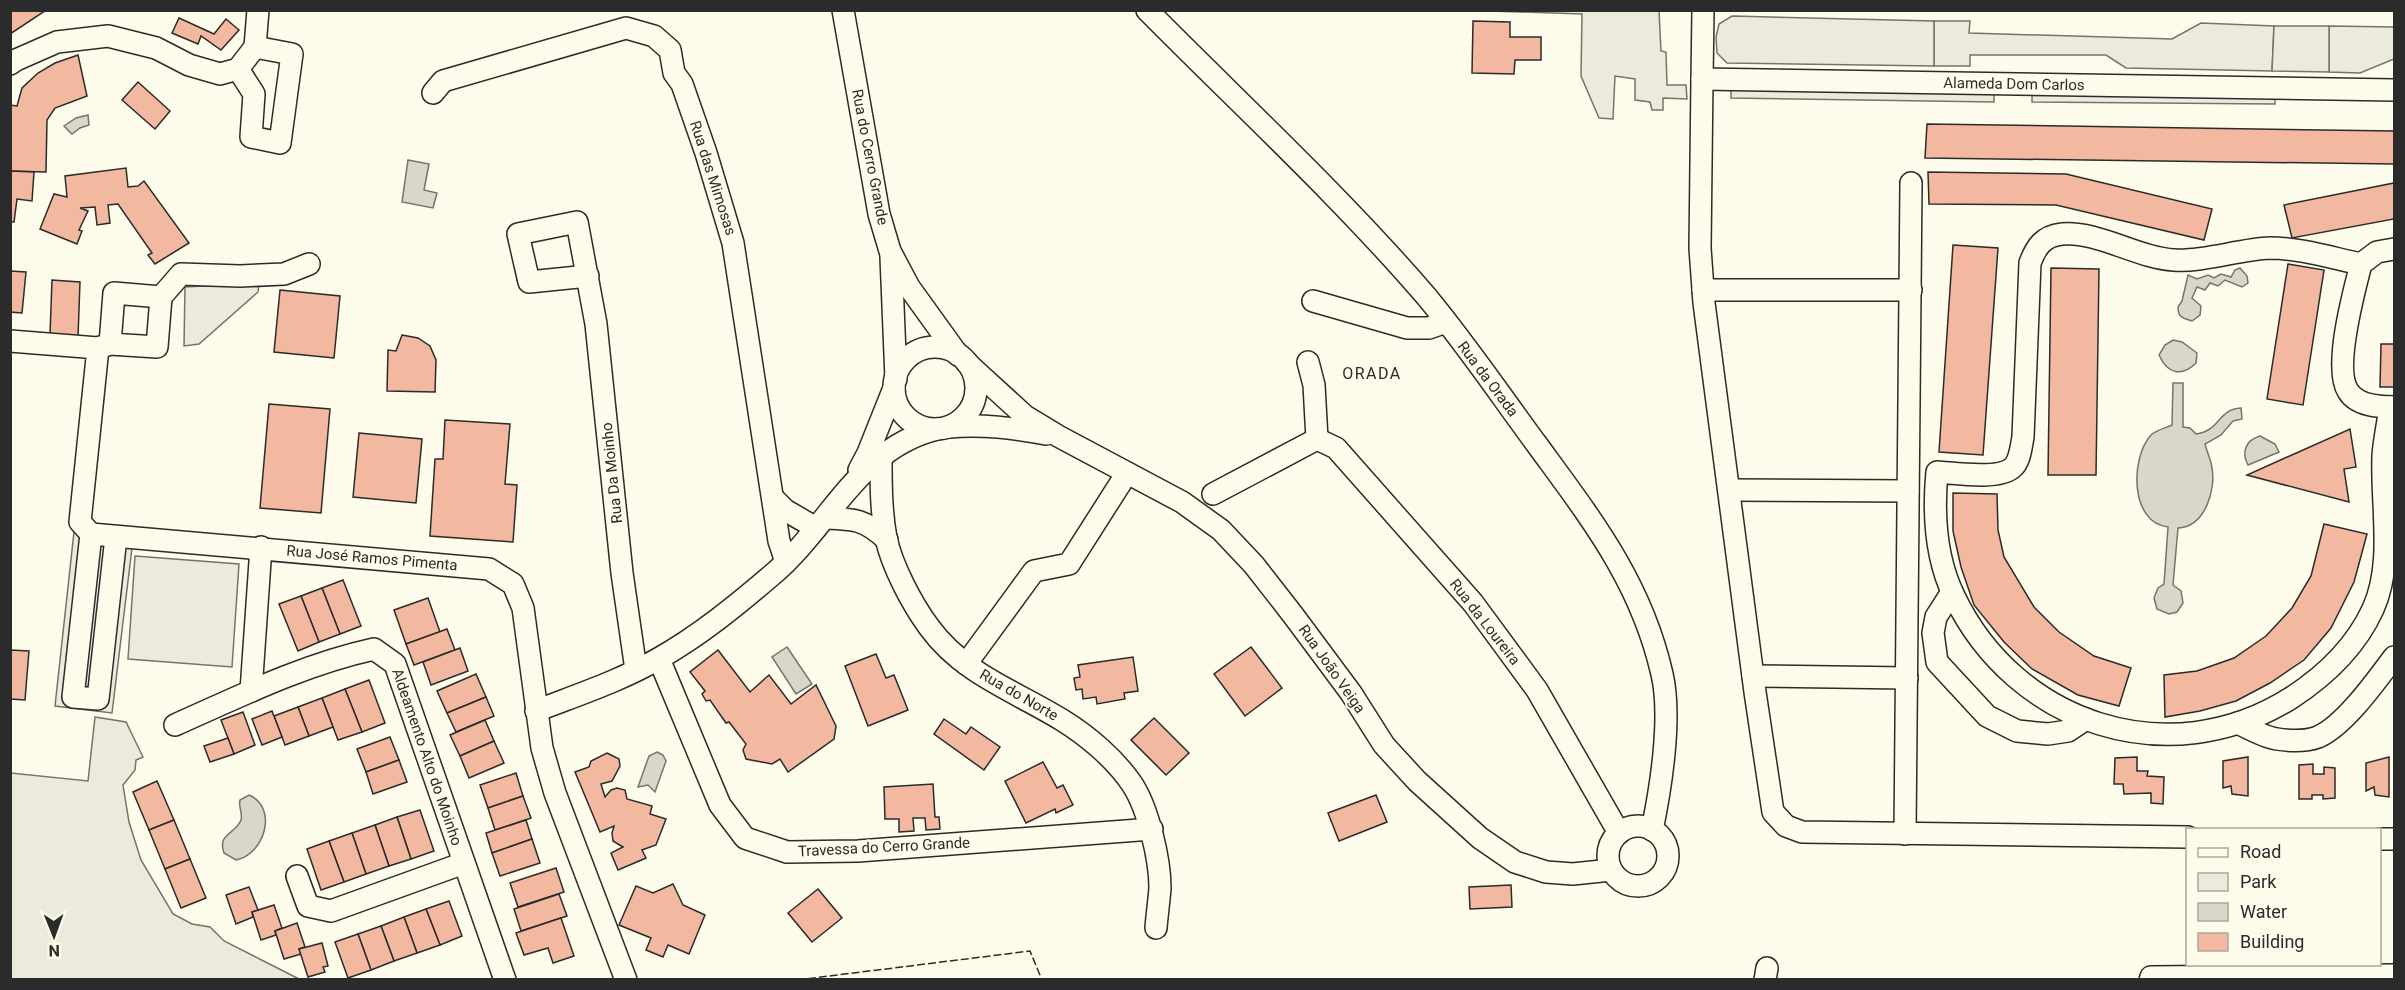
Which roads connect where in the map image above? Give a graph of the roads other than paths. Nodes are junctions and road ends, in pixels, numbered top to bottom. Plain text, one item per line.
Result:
1 (258, 10) edge
2 (843, 10) edge
3 (1148, 10) edge
4 (1703, 10) edge
5 (255, 46) junction
6 (10, 64) edge
7 (238, 69) junction
8 (1702, 79) junction
9 (2394, 90) edge
10 (433, 93) dead end
11 (1911, 183) dead end
12 (2394, 249) edge
13 (890, 251) junction
14 (309, 264) dead end
15 (2361, 264) junction
16 (588, 276) dead end
17 (1703, 290) junction
18 (1911, 290) junction
19 (161, 297) junction
20 (1313, 301) dead end
21 (1446, 322) junction
22 (10, 341) edge
23 (104, 346) junction
24 (963, 359) junction
25 (1308, 362) dead end
26 (895, 383) junction
27 (2392, 407) edge
28 (943, 428) junction
29 (1058, 436) junction
30 (1317, 439) junction
31 (881, 456) junction
32 (1126, 473) junction
33 (851, 485) junction
34 (1728, 490) junction
35 (1908, 491) junction
36 (1213, 494) dead end
37 (774, 499) junction
38 (821, 523) junction
39 (91, 534) junction
40 (116, 537) junction
41 (886, 540) junction
42 (261, 547) junction
43 (786, 562) junction
44 (1952, 592) junction
45 (2385, 603) edge
46 (2394, 657) edge
47 (659, 659) junction
48 (966, 664) junction
49 (636, 670) junction
50 (1754, 676) junction
51 (1907, 678) junction
52 (251, 691) junction
53 (536, 711) junction
54 (2086, 719) junction
55 (2238, 723) junction
56 (175, 725) dead end
57 (1152, 829) junction
58 (1652, 830) junction
59 (1618, 833) junction
60 (1905, 834) junction
61 (2186, 837) edge
62 (464, 862) junction
63 (1611, 870) junction
64 (297, 876) dead end
65 (1156, 928) dead end
66 (2394, 975) edge
67 (505, 980) edge
68 (626, 980) edge
69 (2150, 980) edge

1 - 5 street
2 - 13 street, Rua do Cerro Grande
3 - 21 street, Rua da Orada
4 - 8 street
5 - 7 street
5 - 7 street
6 - 7 street
8 - 9 street, Alameda Dom Carlos
8 - 17 street
10 - 37 street, Rua das Mimosas
11 - 18 street
12 - 15 street
13 - 24 street, Rua do Cerro Grande
13 - 26 street
14 - 19 street
15 - 27 street
15 - 44 street
16 - 49 street, Rua Da Moinho
17 - 18 street
17 - 34 street
18 - 35 street
19 - 23 street
19 - 23 street
20 - 21 street
21 - 58 street, Rua da Orada
22 - 23 street
23 - 39 street
24 - 26 street
24 - 28 street
24 - 29 street, Rua João Veiga
25 - 30 street
26 - 28 street
26 - 33 street
27 - 45 street
28 - 29 street
28 - 31 street
29 - 32 street, Rua João Veiga
30 - 36 street
30 - 59 street, Rua da Loureira
31 - 33 street
31 - 41 street, Rua do Norte
32 - 48 street
32 - 63 street, Rua João Veiga
33 - 38 street
34 - 35 street
34 - 50 street
35 - 51 street
37 - 38 street
37 - 43 street, Rua das Mimosas
38 - 41 street
38 - 43 street
39 - 40 street, Rua José Ramos Pimenta
39 - 40 street
40 - 42 street, Rua José Ramos Pimenta
41 - 48 street, Rua do Norte
42 - 52 street
42 - 53 street, Rua José Ramos Pimenta
43 - 47 street
44 - 54 street
44 - 54 street
45 - 55 street
46 - 55 street
47 - 49 street
47 - 57 street, Travessa do Cerro Grande
48 - 57 street, Rua do Norte
49 - 53 street
50 - 51 street
50 - 60 street
51 - 60 street
52 - 56 street, Aldeamento Alto do Moinho
52 - 62 street, Aldeamento Alto do Moinho
53 - 68 street, Rua José Ramos Pimenta
54 - 55 street
57 - 65 street, Rua do Norte
58 - 59 street
58 - 63 street
59 - 63 street
60 - 61 street
62 - 64 street, Aldeamento Alto do Moinho
62 - 67 street, Aldeamento Alto do Moinho
66 - 69 street

